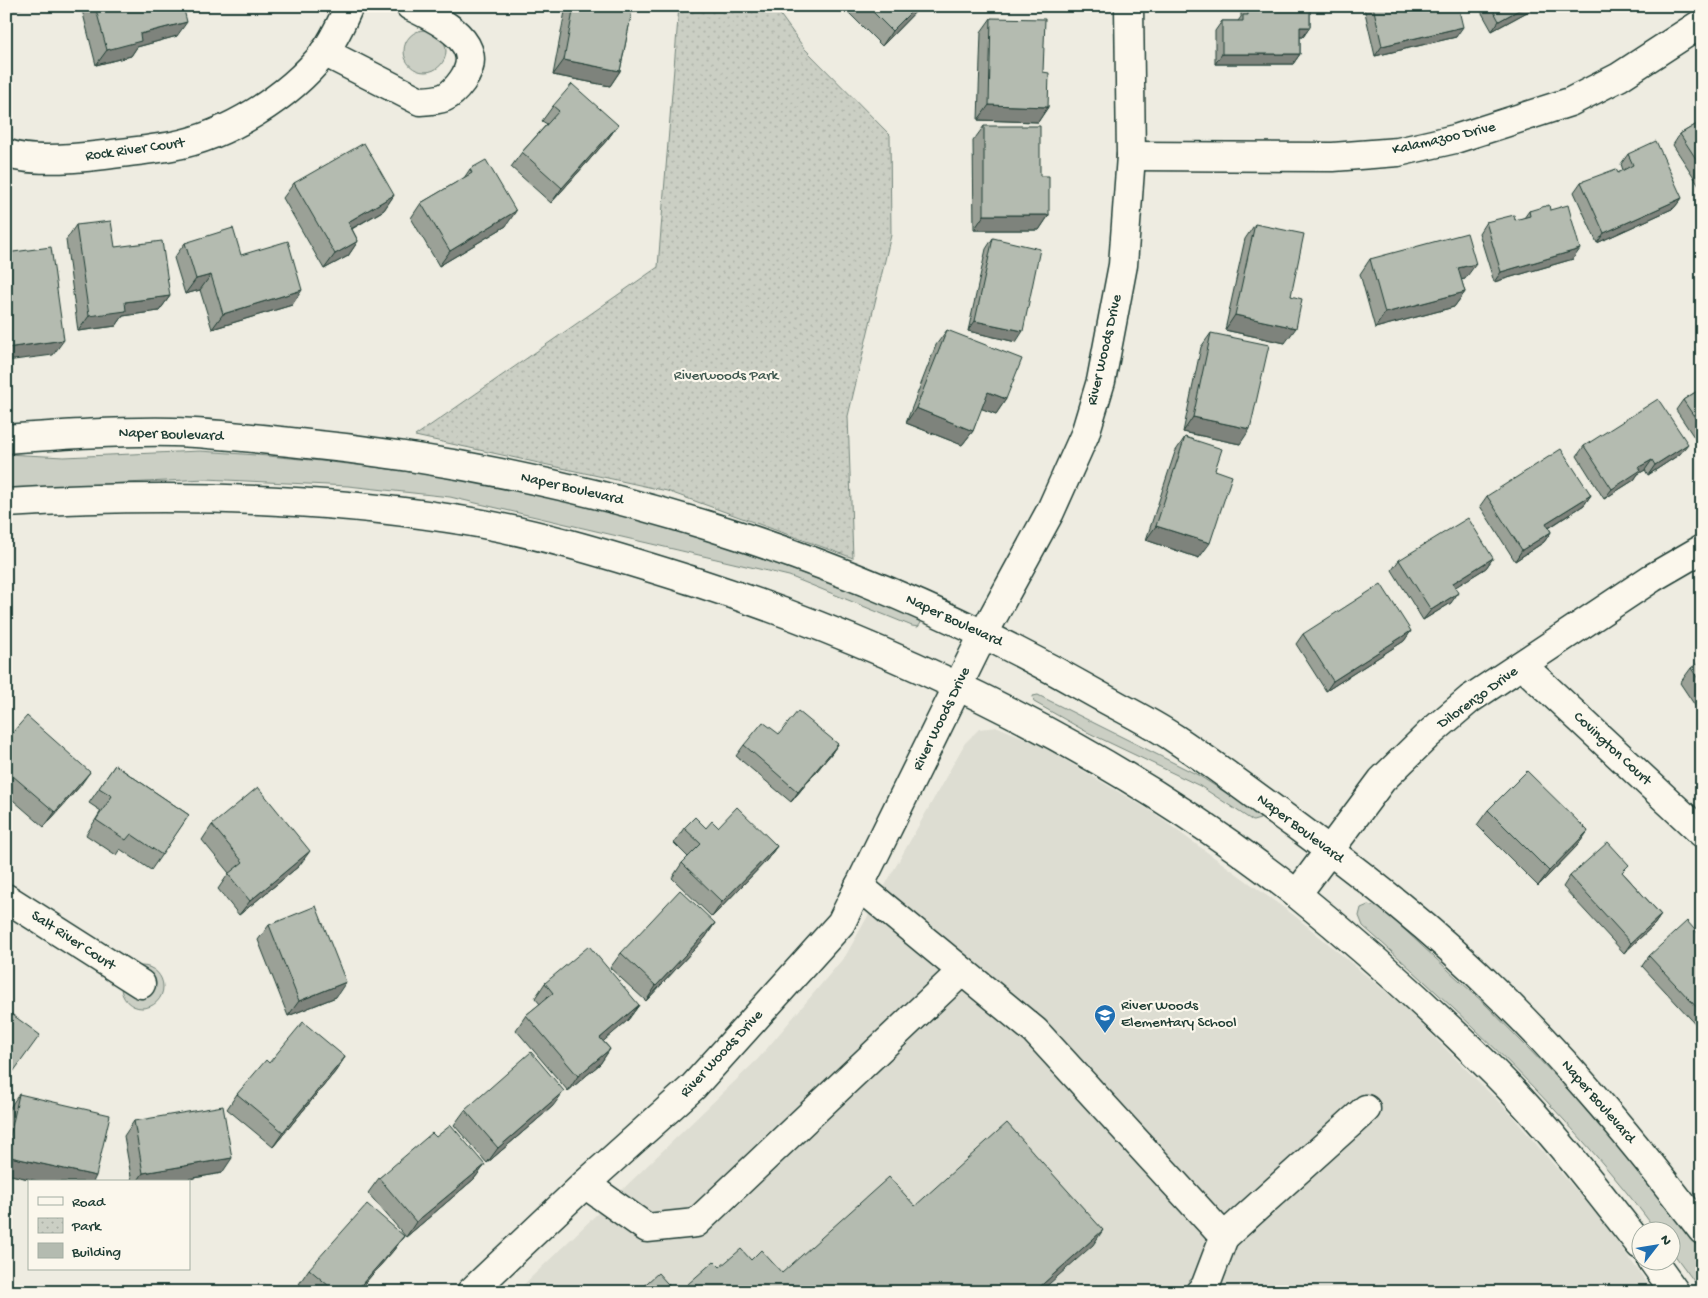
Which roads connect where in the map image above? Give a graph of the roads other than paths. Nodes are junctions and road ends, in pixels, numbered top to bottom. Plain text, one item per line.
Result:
1 (350, 6) edge
2 (410, 6) edge
3 (1130, 6) edge
4 (1702, 23) edge
5 (324, 52) junction
6 (6, 153) edge
7 (1131, 156) junction
8 (6, 439) edge
9 (6, 503) edge
10 (1702, 548) edge
11 (984, 633) junction
12 (1522, 665) junction
13 (958, 686) junction
14 (1702, 834) edge
15 (1329, 850) junction
16 (859, 886) junction
17 (1296, 894) junction
18 (6, 898) edge
19 (962, 971) junction
20 (141, 984) dead end
21 (1366, 1109) dead end
22 (585, 1184) junction
23 (1702, 1230) edge
24 (1630, 1232) edge
25 (1224, 1237) junction
26 (1660, 1270) edge
27 (470, 1292) edge
28 (1200, 1292) edge
29 (1676, 1292) edge

1 - 5 main road, Rock River Court
2 - 5 main road
3 - 7 main road, River Woods Drive
4 - 7 main road, Kalamazoo Drive
5 - 6 main road, Rock River Court
7 - 11 main road, River Woods Drive
8 - 11 main road, Naper Boulevard
9 - 13 main road
10 - 12 main road, Dilorenzo Drive
11 - 13 main road, River Woods Drive
11 - 15 main road, Naper Boulevard
12 - 14 main road, Covington Court
12 - 15 main road, Dilorenzo Drive
13 - 16 main road, River Woods Drive
13 - 17 main road
15 - 17 main road, Dilorenzo Drive
15 - 23 main road, Naper Boulevard
16 - 19 main road
16 - 22 main road, River Woods Drive
17 - 24 main road
18 - 20 main road, Salt River Court
19 - 22 main road
19 - 25 main road
21 - 25 main road
22 - 27 main road, River Woods Drive
25 - 28 main road
26 - 29 main road

